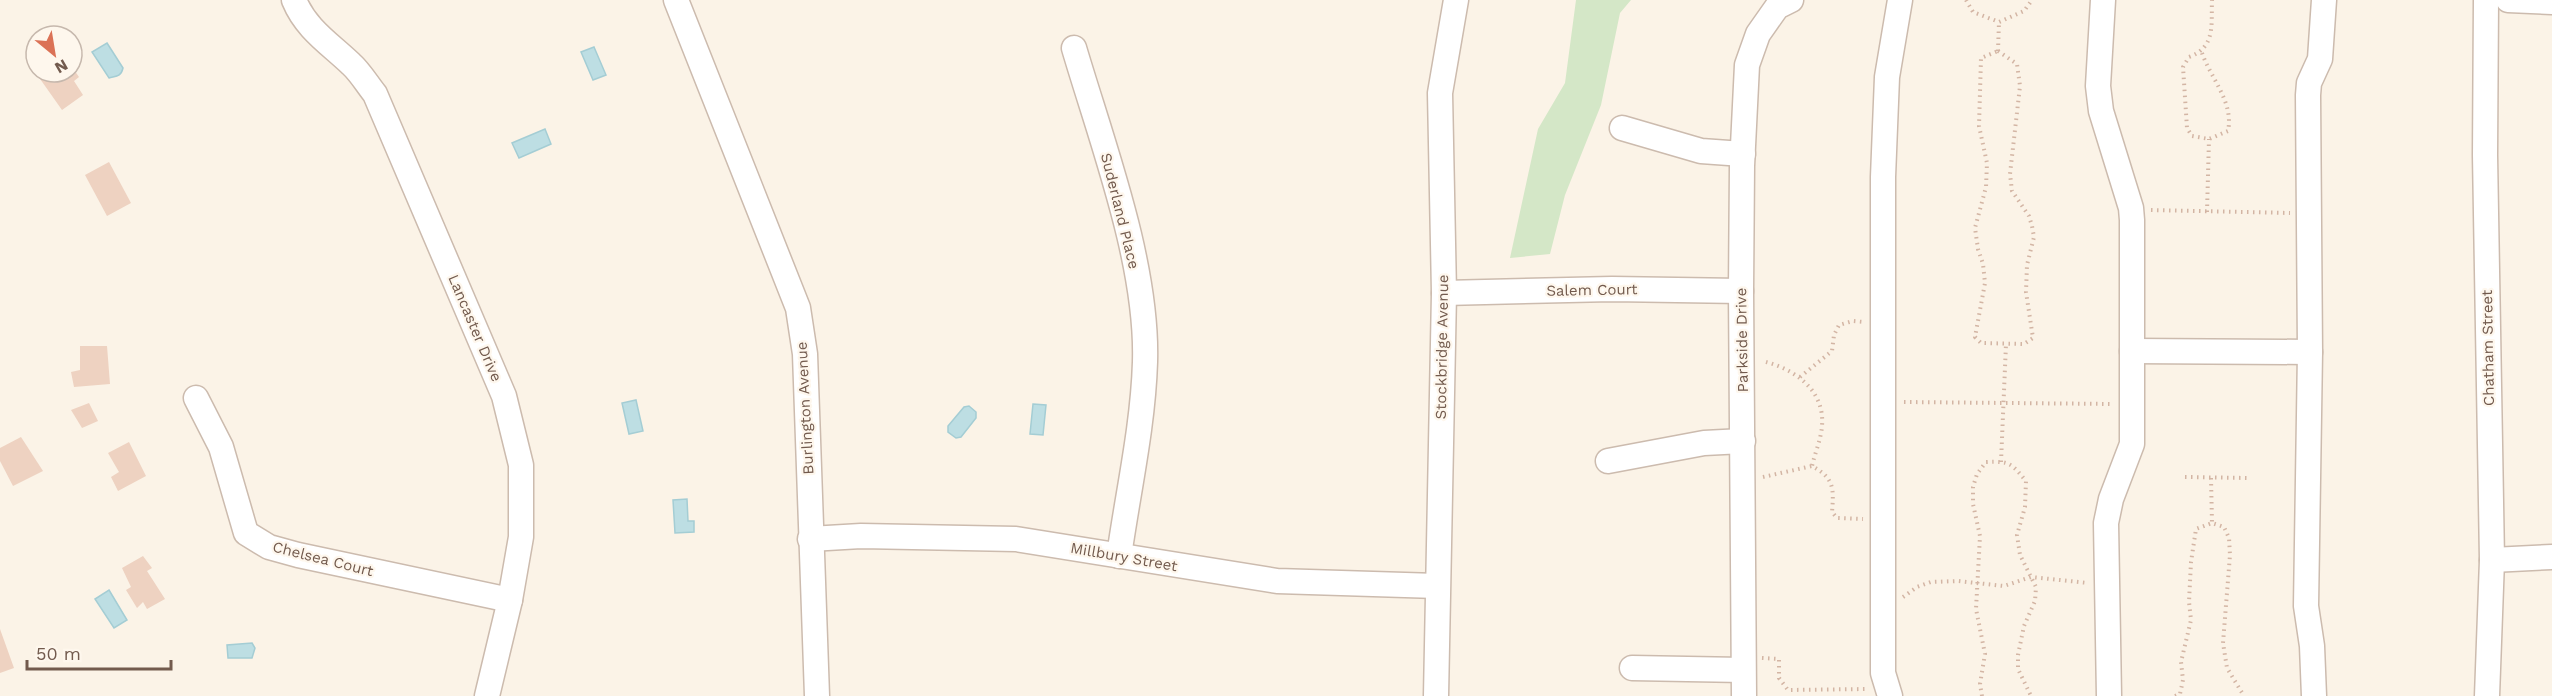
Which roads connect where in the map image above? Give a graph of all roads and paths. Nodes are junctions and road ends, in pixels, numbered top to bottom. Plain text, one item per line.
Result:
1 (294, 0) edge
2 (676, 0) edge
3 (1456, 0) edge
4 (1791, 0) edge
5 (1900, 0) edge
6 (1966, 0) edge
7 (2032, 0) edge
8 (2103, 0) edge
9 (2212, 0) edge
10 (2324, 0) edge
11 (2486, 0) edge
12 (2508, 0) edge
13 (2552, 2) edge
14 (1999, 22) junction
15 (1074, 48) dead end
16 (1998, 51) junction
17 (2202, 53) junction
18 (1622, 128) dead end
19 (2209, 139) junction
20 (1743, 154) junction
21 (2131, 208) junction
22 (2207, 212) junction
23 (2309, 214) junction
24 (1741, 291) junction
25 (1444, 293) junction
26 (1883, 322) junction
27 (2006, 344) junction
28 (2132, 351) junction
29 (2310, 352) junction
30 (1766, 362) dead end
31 (1800, 377) junction
32 (196, 398) dead end
33 (1882, 402) junction
34 (2004, 403) junction
35 (2131, 404) junction
36 (1743, 441) junction
37 (1608, 461) dead end
38 (2001, 462) junction
39 (1812, 466) junction
40 (1743, 477) junction
41 (2185, 477) dead end
42 (2211, 478) junction
43 (2247, 478) dead end
44 (1882, 520) junction
45 (2212, 523) junction
46 (810, 539) junction
47 (1119, 556) junction
48 (2552, 556) edge
49 (2492, 560) junction
50 (2031, 577) junction
51 (1978, 582) junction
52 (2107, 584) junction
53 (1437, 586) junction
54 (510, 600) junction
55 (1882, 604) junction
56 (1743, 664) junction
57 (1632, 668) dead end
58 (1788, 690) junction
59 (1888, 690) edge
60 (487, 696) edge
61 (816, 696) edge
62 (1436, 696) edge
63 (1744, 696) edge
64 (1787, 696) edge
65 (1982, 696) edge
66 (2031, 696) edge
67 (2109, 696) edge
68 (2175, 696) edge
69 (2244, 696) edge
70 (2314, 696) edge
71 (2487, 696) edge

1 - 54 street, Lancaster Drive
2 - 46 street, Burlington Avenue
3 - 25 street, Stockbridge Avenue
4 - 20 street, Parkside Drive
5 - 26 street
6 - 14 path
7 - 14 path
8 - 21 street
9 - 17 path
10 - 23 street
11 - 49 street, Chatham Street
12 - 13 street
14 - 16 path
15 - 47 street, Suderland Place
16 - 27 path
16 - 27 path
17 - 19 path
17 - 19 path
18 - 20 street
19 - 22 path
20 - 24 street, Parkside Drive
21 - 22 path
21 - 28 street
22 - 23 path
23 - 29 street
24 - 25 street, Salem Court
24 - 36 street, Parkside Drive
25 - 53 street, Stockbridge Avenue
26 - 31 path
26 - 33 street
27 - 34 path
28 - 29 street
28 - 35 street
29 - 70 street
30 - 31 path
31 - 39 path
32 - 54 street, Chelsea Court
33 - 34 path
33 - 44 street
34 - 35 path
34 - 38 path
35 - 52 street
36 - 37 street
36 - 40 street, Parkside Drive
38 - 50 path
38 - 51 path
39 - 40 path
39 - 44 path
40 - 56 street, Parkside Drive
41 - 42 path
42 - 43 path
42 - 45 path
44 - 55 street
45 - 68 path
45 - 69 path
46 - 47 street, Millbury Street
46 - 61 street, Burlington Avenue
47 - 53 street, Millbury Street
48 - 49 street
49 - 71 street, Chatham Street
50 - 51 path
50 - 52 path
50 - 66 path
51 - 55 path
51 - 65 path
52 - 67 street
53 - 62 street, Stockbridge Avenue
54 - 60 street, Lancaster Drive
55 - 59 street
56 - 57 street
56 - 58 path
56 - 63 street, Parkside Drive
58 - 59 path
58 - 64 path

